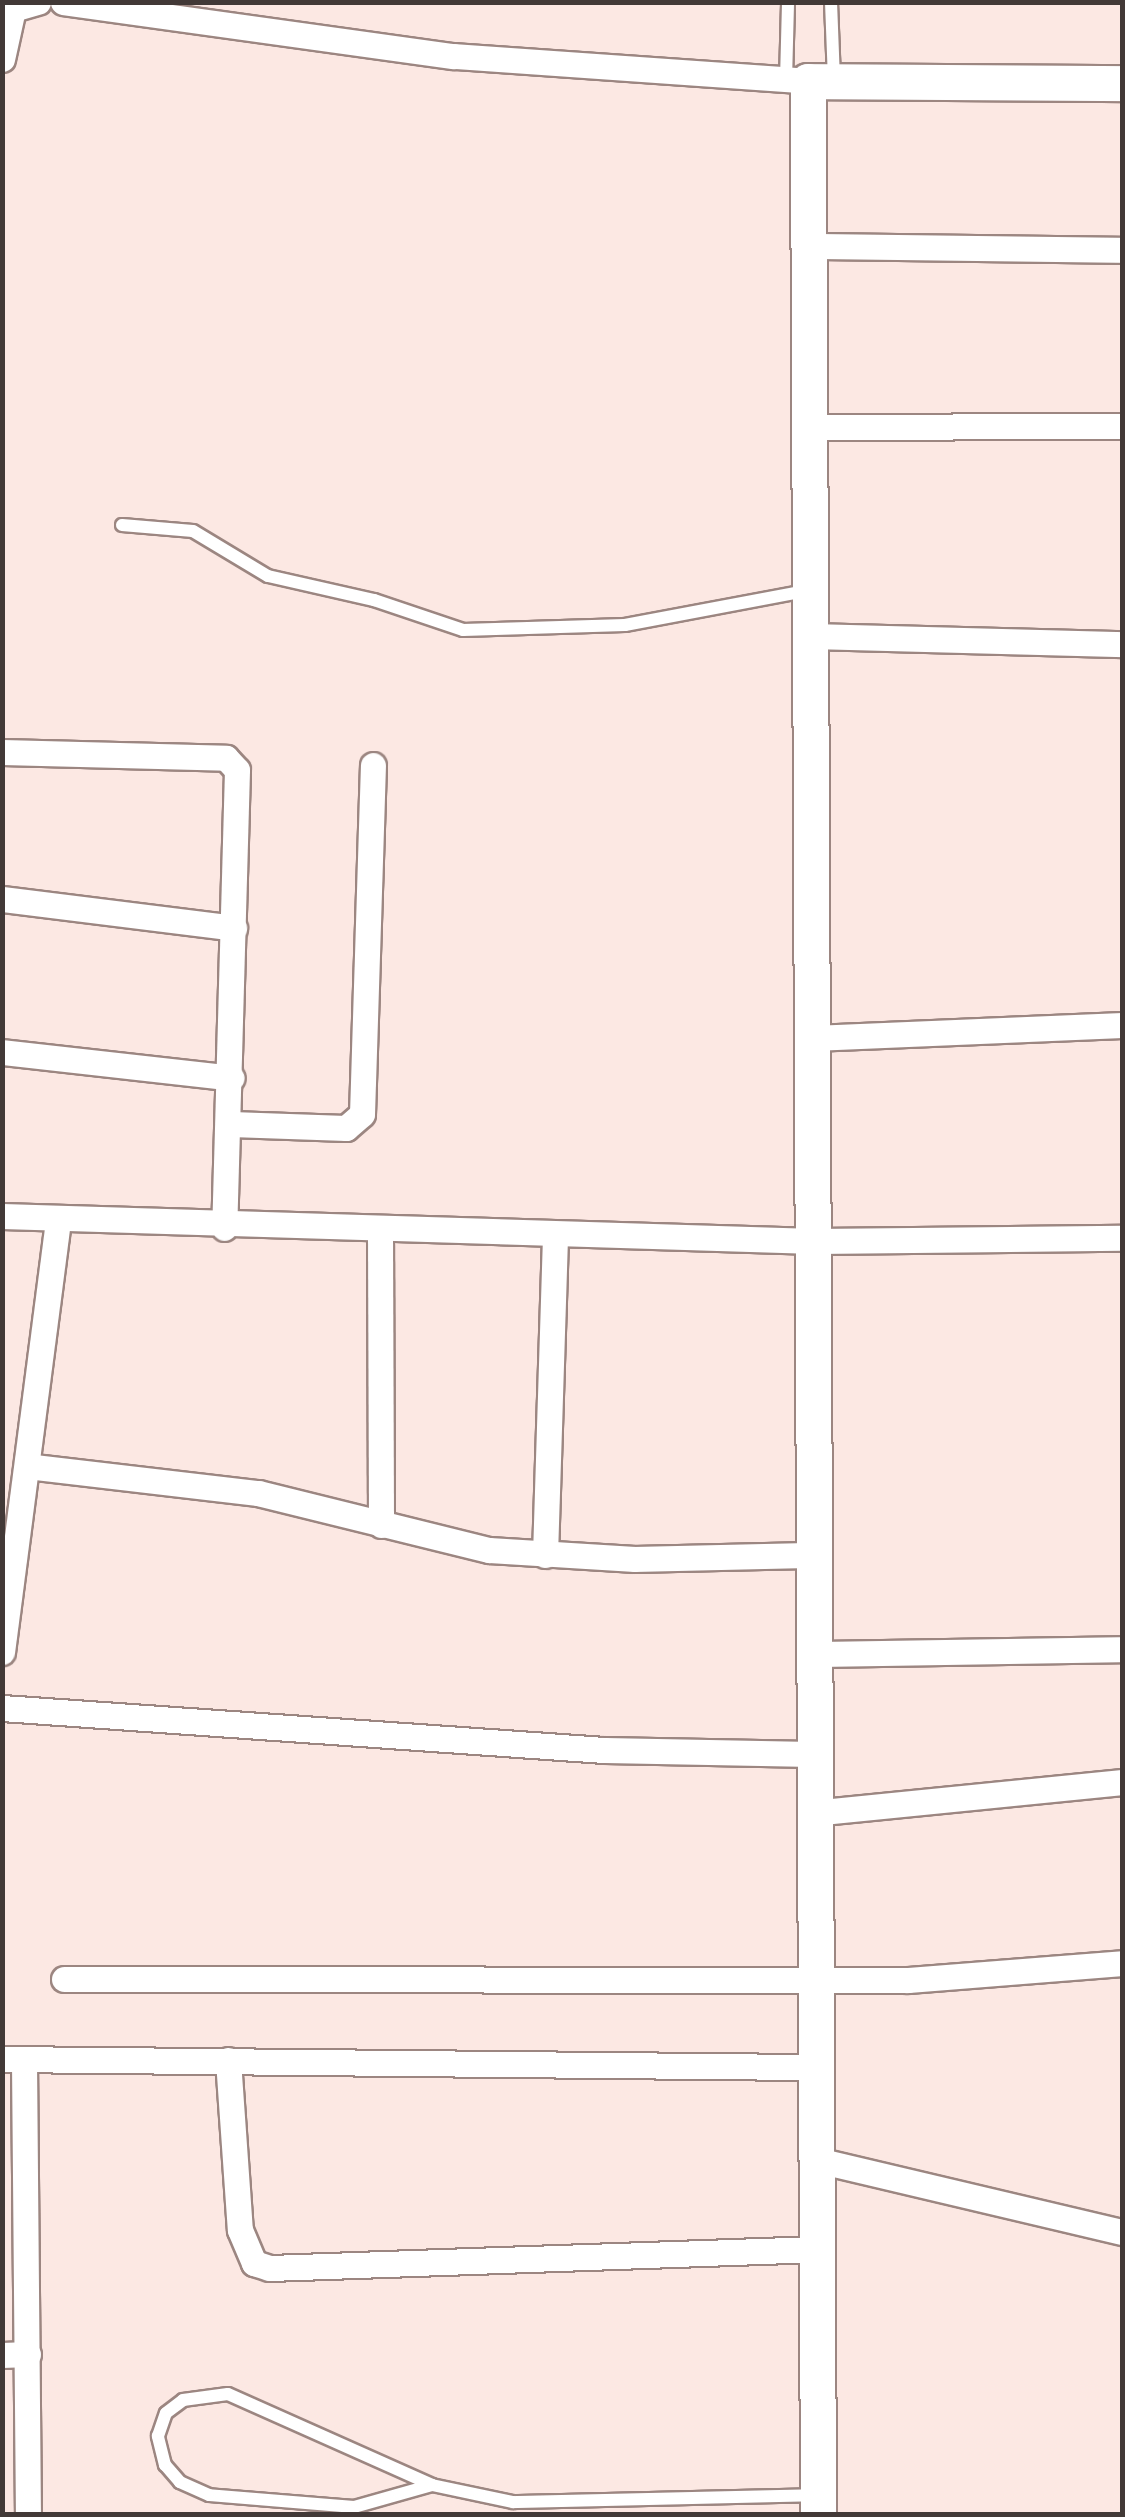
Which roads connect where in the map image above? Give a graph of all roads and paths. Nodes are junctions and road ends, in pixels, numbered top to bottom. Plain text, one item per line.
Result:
1 (63, 2) edge
2 (788, 2) edge
3 (832, 2) edge
4 (18, 6) edge
5 (2, 59) edge
6 (809, 81) junction
7 (1122, 82) edge
8 (810, 246) junction
9 (1122, 250) edge
10 (1122, 426) edge
11 (812, 427) junction
12 (122, 524) dead end
13 (812, 590) junction
14 (814, 636) junction
15 (1122, 644) edge
16 (2, 752) edge
17 (372, 765) dead end
18 (2, 899) edge
19 (234, 928) junction
20 (1122, 1025) edge
21 (812, 1038) junction
22 (2, 1052) edge
23 (232, 1078) junction
24 (231, 1124) junction
25 (2, 1216) edge
26 (58, 1222) junction
27 (224, 1228) junction
28 (380, 1232) junction
29 (555, 1236) junction
30 (1122, 1238) edge
31 (814, 1242) junction
32 (27, 1466) junction
33 (380, 1524) junction
34 (545, 1555) junction
35 (817, 1555) junction
36 (1122, 1649) edge
37 (2, 1652) edge
38 (815, 1654) junction
39 (2, 1708) edge
40 (813, 1754) junction
41 (1122, 1782) edge
42 (812, 1813) junction
43 (1122, 1963) edge
44 (812, 1976) junction
45 (64, 1979) dead end
46 (13, 2060) edge
47 (228, 2060) junction
48 (812, 2066) junction
49 (817, 2160) junction
50 (1122, 2232) edge
51 (818, 2248) junction
52 (15, 2354) edge
53 (432, 2485) junction
54 (819, 2505) edge
55 (28, 2514) edge

1 - 6 street
2 - 6 lane
3 - 6 lane
4 - 5 street
6 - 7 street
6 - 8 street
8 - 9 street
8 - 11 street
10 - 11 street
11 - 13 street
12 - 13 lane
13 - 14 street
14 - 15 street
14 - 21 street
16 - 19 street
17 - 24 street
18 - 19 street
19 - 23 street
20 - 21 street
21 - 31 street
22 - 23 street
23 - 24 street
24 - 27 street
25 - 26 street
26 - 27 street
26 - 32 street
27 - 28 street
28 - 29 street
28 - 33 street
29 - 31 street
29 - 34 street
30 - 31 street
31 - 35 street
32 - 33 street
32 - 37 street
33 - 34 street
34 - 35 street
35 - 38 street
36 - 38 street
38 - 40 street
39 - 40 street
40 - 42 street
41 - 42 street
42 - 44 street
43 - 44 street
44 - 45 street
44 - 48 street
46 - 47 street
46 - 52 street
47 - 48 street
47 - 51 street
48 - 49 street
49 - 50 street
49 - 51 street
51 - 54 street
52 - 55 street
53 - 53 lane
53 - 54 lane

